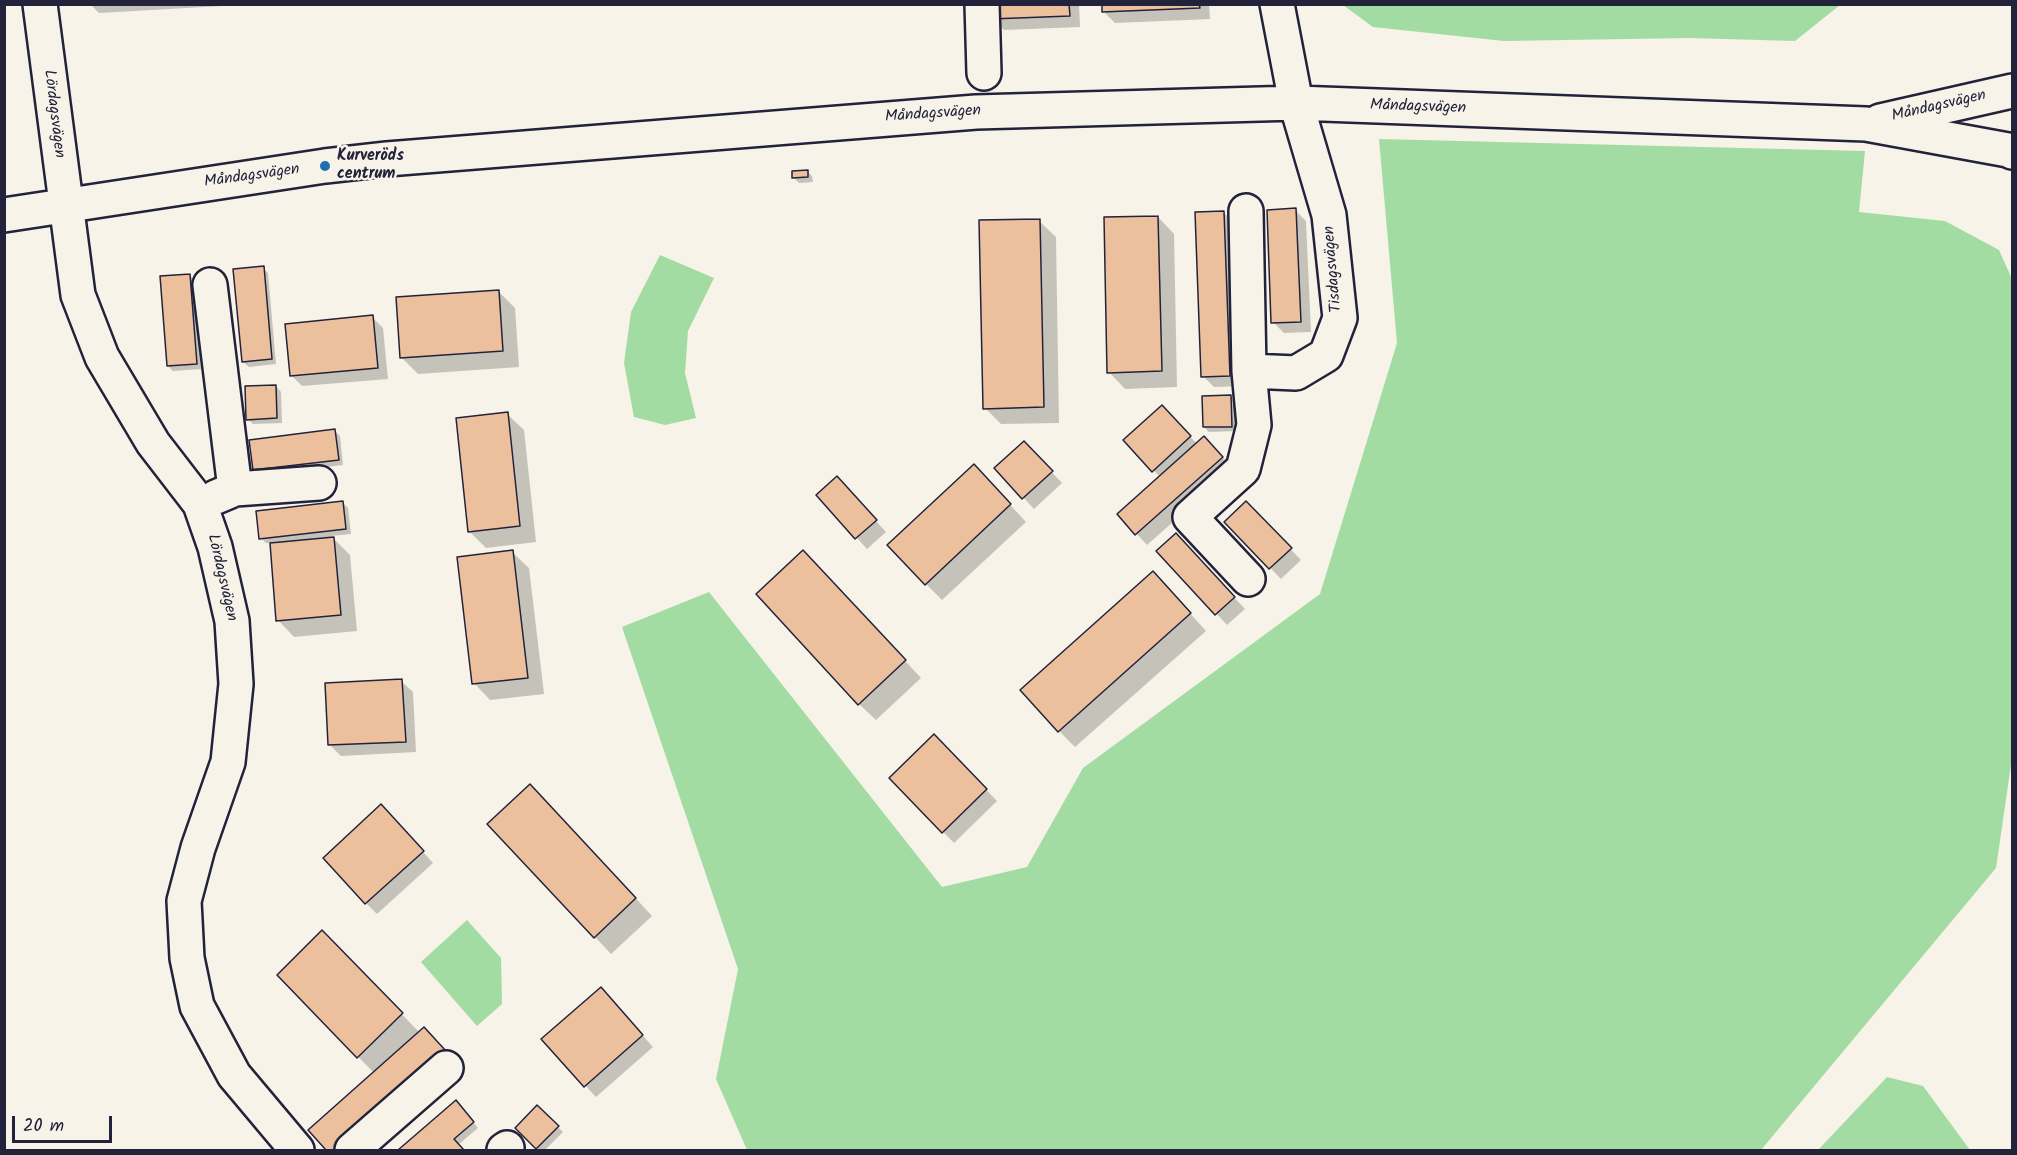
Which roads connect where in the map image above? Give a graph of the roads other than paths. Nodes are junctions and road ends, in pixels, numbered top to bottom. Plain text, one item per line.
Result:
1 (40, 4) edge
2 (982, 4) edge
3 (1277, 4) edge
4 (984, 73) dead end
5 (2013, 91) edge
6 (1296, 103) junction
7 (1866, 124) junction
8 (2013, 152) edge
9 (66, 205) junction
10 (1246, 212) dead end
11 (4, 215) edge
12 (210, 285) dead end
13 (1249, 371) junction
14 (319, 483) dead end
15 (235, 489) junction
16 (200, 504) junction
17 (1248, 579) dead end
18 (446, 1068) dead end
19 (297, 1150) edge
20 (352, 1150) edge

1 - 9 street, Lördagsvägen
2 - 4 street
3 - 6 street, Tisdagsvägen
5 - 7 street, Måndagsvägen
6 - 7 street, Måndagsvägen
6 - 9 street, Måndagsvägen
6 - 13 street, Tisdagsvägen
7 - 8 street, Måndagsvägen
9 - 11 street, Måndagsvägen
9 - 16 street, Lördagsvägen
10 - 13 street
12 - 15 street
13 - 17 street
14 - 15 street
15 - 16 street
16 - 19 street, Lördagsvägen
18 - 20 street

